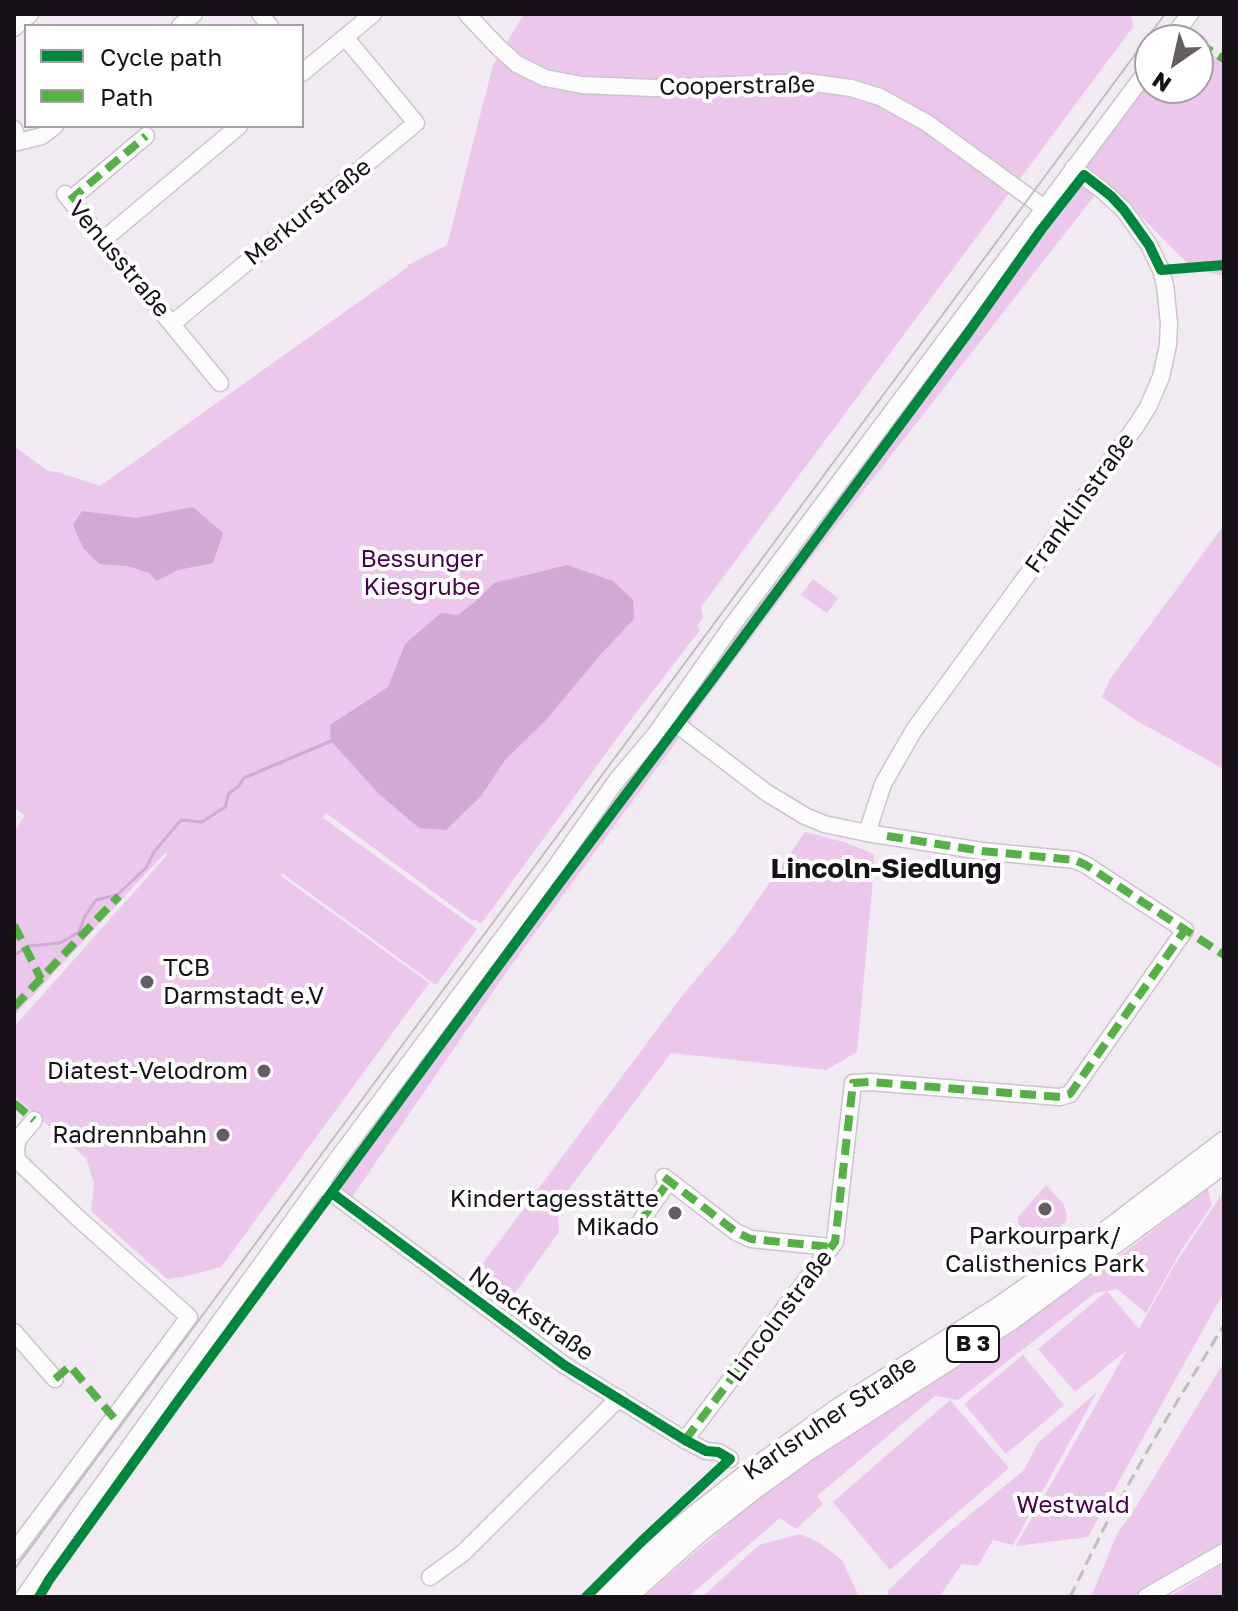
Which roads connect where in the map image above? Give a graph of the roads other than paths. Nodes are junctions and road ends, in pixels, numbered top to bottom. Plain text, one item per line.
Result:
1 (30, 14) edge
2 (373, 14) edge
3 (467, 14) edge
4 (14, 28) edge
5 (345, 37) junction
6 (304, 69) edge
7 (1134, 88) edge
8 (52, 128) edge
9 (237, 128) edge
10 (16, 135) edge
11 (146, 136) dead end
12 (1073, 168) junction
13 (1044, 208) junction
14 (103, 240) junction
15 (173, 323) junction
16 (220, 383) dead end
17 (667, 717) junction
18 (867, 833) junction
19 (34, 1120) dead end
20 (1224, 1142) edge
21 (1224, 1163) edge
22 (320, 1184) junction
23 (642, 1219) dead end
24 (831, 1247) junction
25 (14, 1332) edge
26 (55, 1379) dead end
27 (619, 1398) junction
28 (685, 1440) junction
29 (730, 1459) dead end
30 (14, 1552) edge
31 (1224, 1552) edge
32 (430, 1577) dead end
33 (25, 1595) edge
34 (604, 1597) edge
35 (626, 1597) edge
36 (1146, 1597) edge

1 - 4 street
2 - 5 street
3 - 13 street, Cooperstraße
5 - 6 street
5 - 15 street, Merkurstraße
7 - 12 street
8 - 10 street
9 - 14 street
11 - 14 street, Venusstraße
12 - 13 street
12 - 18 street, Franklinstraße
13 - 17 street
14 - 15 street, Venusstraße
15 - 16 street
17 - 18 street
17 - 22 street
18 - 24 street, Lincolnstraße
19 - 30 street
20 - 34 main road, Karlsruher Straße / B 3
21 - 35 main road, Karlsruher Straße / B 3
22 - 27 street, Noackstraße
22 - 33 street
23 - 24 street
24 - 28 street, Lincolnstraße
25 - 26 street
27 - 28 street, Noackstraße
27 - 32 street
28 - 29 street, Noackstraße
31 - 36 street

